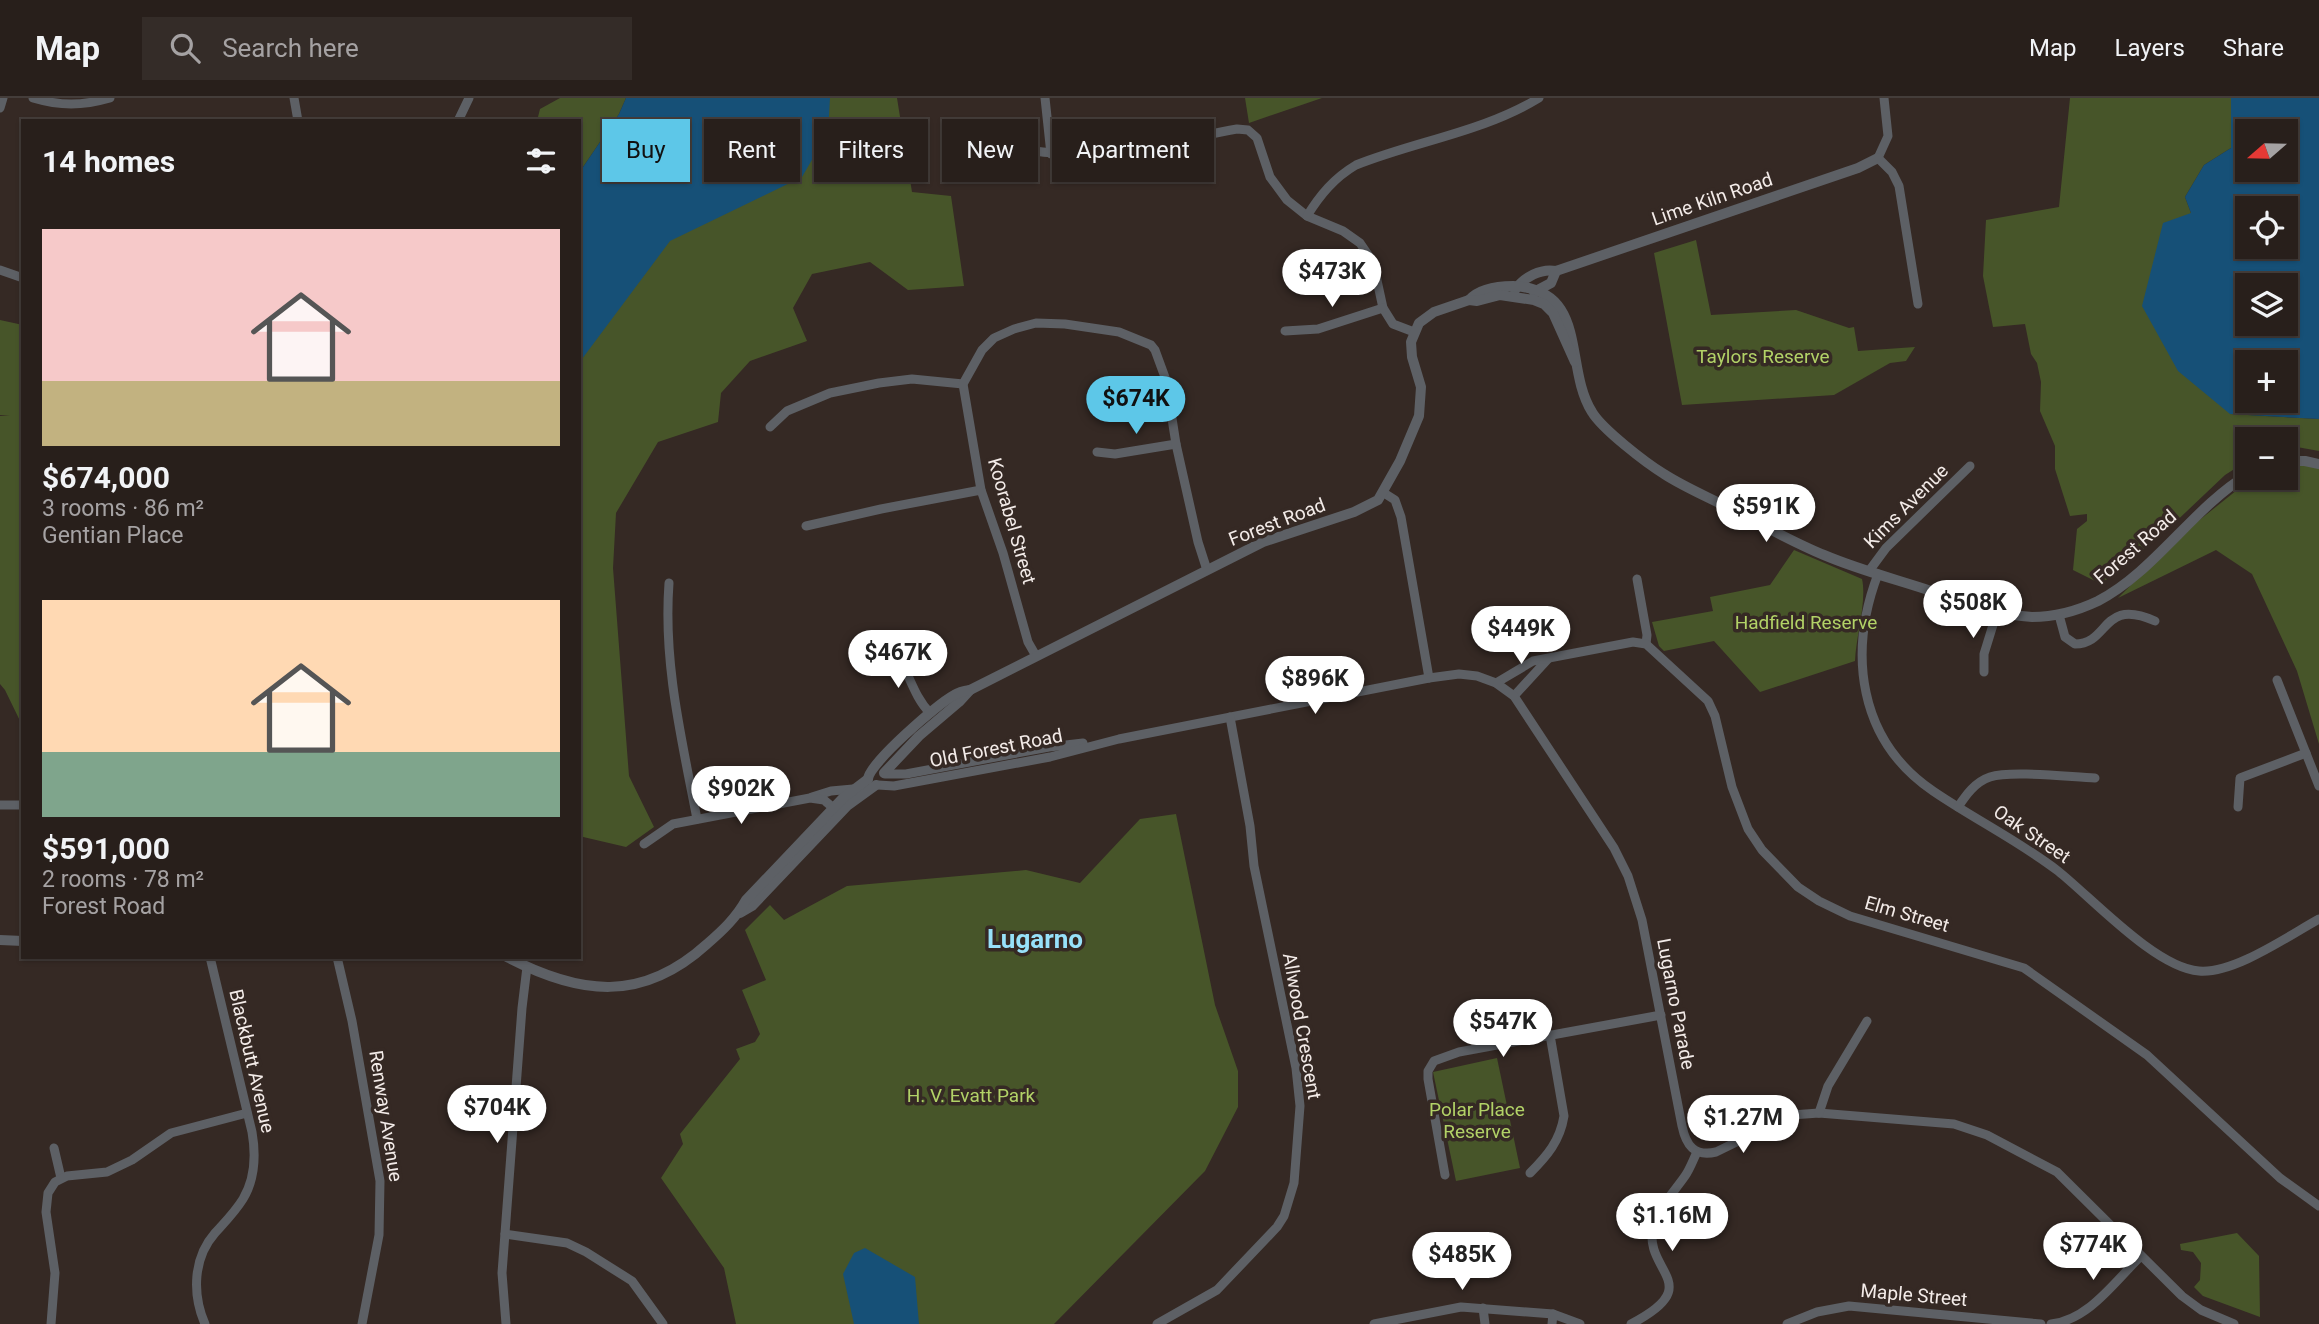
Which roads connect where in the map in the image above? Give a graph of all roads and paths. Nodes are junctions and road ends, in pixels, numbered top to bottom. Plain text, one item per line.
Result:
1 (3, 98) edge
2 (33, 98) edge
3 (110, 98) edge
4 (294, 98) edge
5 (469, 98) edge
6 (1045, 98) edge
7 (1539, 98) edge
8 (1884, 98) edge
9 (0, 108) edge
10 (298, 119) edge
11 (459, 119) edge
12 (1038, 152) edge
13 (1051, 154) junction
14 (1878, 158) junction
15 (1307, 216) junction
16 (0, 270) edge
17 (1556, 271) junction
18 (21, 277) edge
19 (1536, 291) junction
20 (1517, 293) junction
21 (1918, 304) dead end
22 (1383, 308) junction
23 (1285, 331) dead end
24 (1414, 332) junction
25 (1575, 362) junction
26 (963, 384) junction
27 (770, 427) dead end
28 (1176, 444) junction
29 (1097, 452) dead end
30 (2298, 461) edge
31 (2319, 464) edge
32 (1970, 466) dead end
33 (2235, 484) edge
34 (981, 489) junction
35 (1384, 493) junction
36 (806, 526) dead end
37 (1207, 570) junction
38 (1874, 572) junction
39 (1637, 579) dead end
40 (669, 583) dead end
41 (1997, 612) junction
42 (2059, 615) junction
43 (2155, 621) dead end
44 (1646, 644) junction
45 (890, 645) dead end
46 (1036, 656) junction
47 (1550, 658) junction
48 (1984, 672) dead end
49 (1429, 678) junction
50 (2277, 680) dead end
51 (1496, 683) junction
52 (970, 690) junction
53 (1514, 696) junction
54 (930, 713) junction
55 (1230, 717) junction
56 (1119, 739) junction
57 (2306, 753) junction
58 (899, 757) junction
59 (884, 773) junction
60 (912, 773) junction
61 (2095, 778) dead end
62 (874, 780) junction
63 (2319, 786) edge
64 (853, 789) junction
65 (810, 798) junction
66 (0, 805) edge
67 (21, 805) edge
68 (1958, 807) junction
69 (2238, 807) dead end
70 (837, 811) junction
71 (697, 819) junction
72 (644, 845) dead end
73 (2319, 919) edge
74 (0, 940) edge
75 (21, 941) edge
76 (210, 959) edge
77 (337, 959) edge
78 (511, 959) edge
79 (527, 967) junction
80 (1661, 1014) junction
81 (1867, 1021) dead end
82 (1550, 1035) junction
83 (247, 1113) junction
84 (1819, 1113) junction
85 (54, 1148) dead end
86 (1697, 1152) junction
87 (1530, 1173) dead end
88 (1445, 1175) dead end
89 (61, 1178) junction
90 (2319, 1206) edge
91 (505, 1234) junction
92 (2141, 1256) junction
93 (1483, 1308) junction
94 (1552, 1319) edge
95 (1163, 1323) edge
96 (51, 1324) edge
97 (205, 1324) edge
98 (362, 1324) edge
99 (506, 1324) edge
100 (663, 1324) edge
101 (1374, 1324) edge
102 (1485, 1324) edge
103 (1580, 1324) edge
104 (1631, 1324) edge
105 (1787, 1324) edge
106 (2041, 1324) edge
107 (2051, 1324) edge
108 (2234, 1324) edge

1 - 9 street
2 - 3 street
4 - 10 street
5 - 11 street
6 - 13 street
7 - 15 street
8 - 14 street
12 - 13 street
13 - 15 street
14 - 17 street, Lime Kiln Road
14 - 21 street
15 - 22 street
16 - 18 street
17 - 19 street, Lime Kiln Road
17 - 20 street, Lime Kiln Road
19 - 20 street, Forest Road
19 - 25 street, Forest Road
20 - 24 street, Forest Road
20 - 25 street, Forest Road
22 - 23 street
22 - 24 street
24 - 35 street
25 - 38 street, Forest Road
26 - 27 street
26 - 28 street
26 - 34 street, Koorabel Street
28 - 29 street
28 - 37 street
30 - 31 street
32 - 38 street, Kims Avenue
33 - 42 street, Forest Road
34 - 36 street
34 - 46 street, Koorabel Street
35 - 37 street, Forest Road
35 - 49 street
37 - 46 street, Forest Road
38 - 41 street, Forest Road
38 - 68 street, Oak Street
39 - 44 street
40 - 71 street
41 - 42 street, Forest Road
41 - 48 street
42 - 43 street
44 - 47 street
44 - 90 street, Elm Street
45 - 54 street
46 - 52 street, Forest Road
47 - 51 street
47 - 53 street
49 - 51 street, Old Forest Road
49 - 55 street, Old Forest Road
50 - 57 street
51 - 53 street, Old Forest Road
52 - 54 street, Forest Road
52 - 58 street, Forest Road
53 - 80 street, Lugarno Parade
54 - 62 street, Forest Road
55 - 56 street, Old Forest Road
55 - 95 street, Allwood Crescent
56 - 60 street, Old Forest Road
56 - 62 street, Old Forest Road
57 - 63 street
57 - 69 street
58 - 59 street, Forest Road
58 - 60 street, Old Forest Road
59 - 60 street, Old Forest Road
59 - 62 street
61 - 68 street
62 - 64 street, Forest Road
62 - 70 street, Forest Road
64 - 65 street
64 - 70 street, Forest Road
65 - 70 street
65 - 71 street
66 - 67 street
68 - 73 street, Oak Street
70 - 79 street, Forest Road
71 - 72 street
74 - 75 street
76 - 83 street, Blackbutt Avenue
77 - 98 street, Renway Avenue
78 - 79 street, Forest Road
79 - 91 street
80 - 82 street
80 - 86 street, Lugarno Parade
81 - 84 street
82 - 87 street
82 - 88 street
83 - 89 street
83 - 97 street, Blackbutt Avenue
84 - 86 street
84 - 92 street
85 - 89 street
86 - 104 street
89 - 96 street
91 - 99 street
91 - 100 street
92 - 107 street
92 - 108 street
93 - 94 street
93 - 101 street
93 - 102 street
94 - 103 street
105 - 106 street, Maple Street

